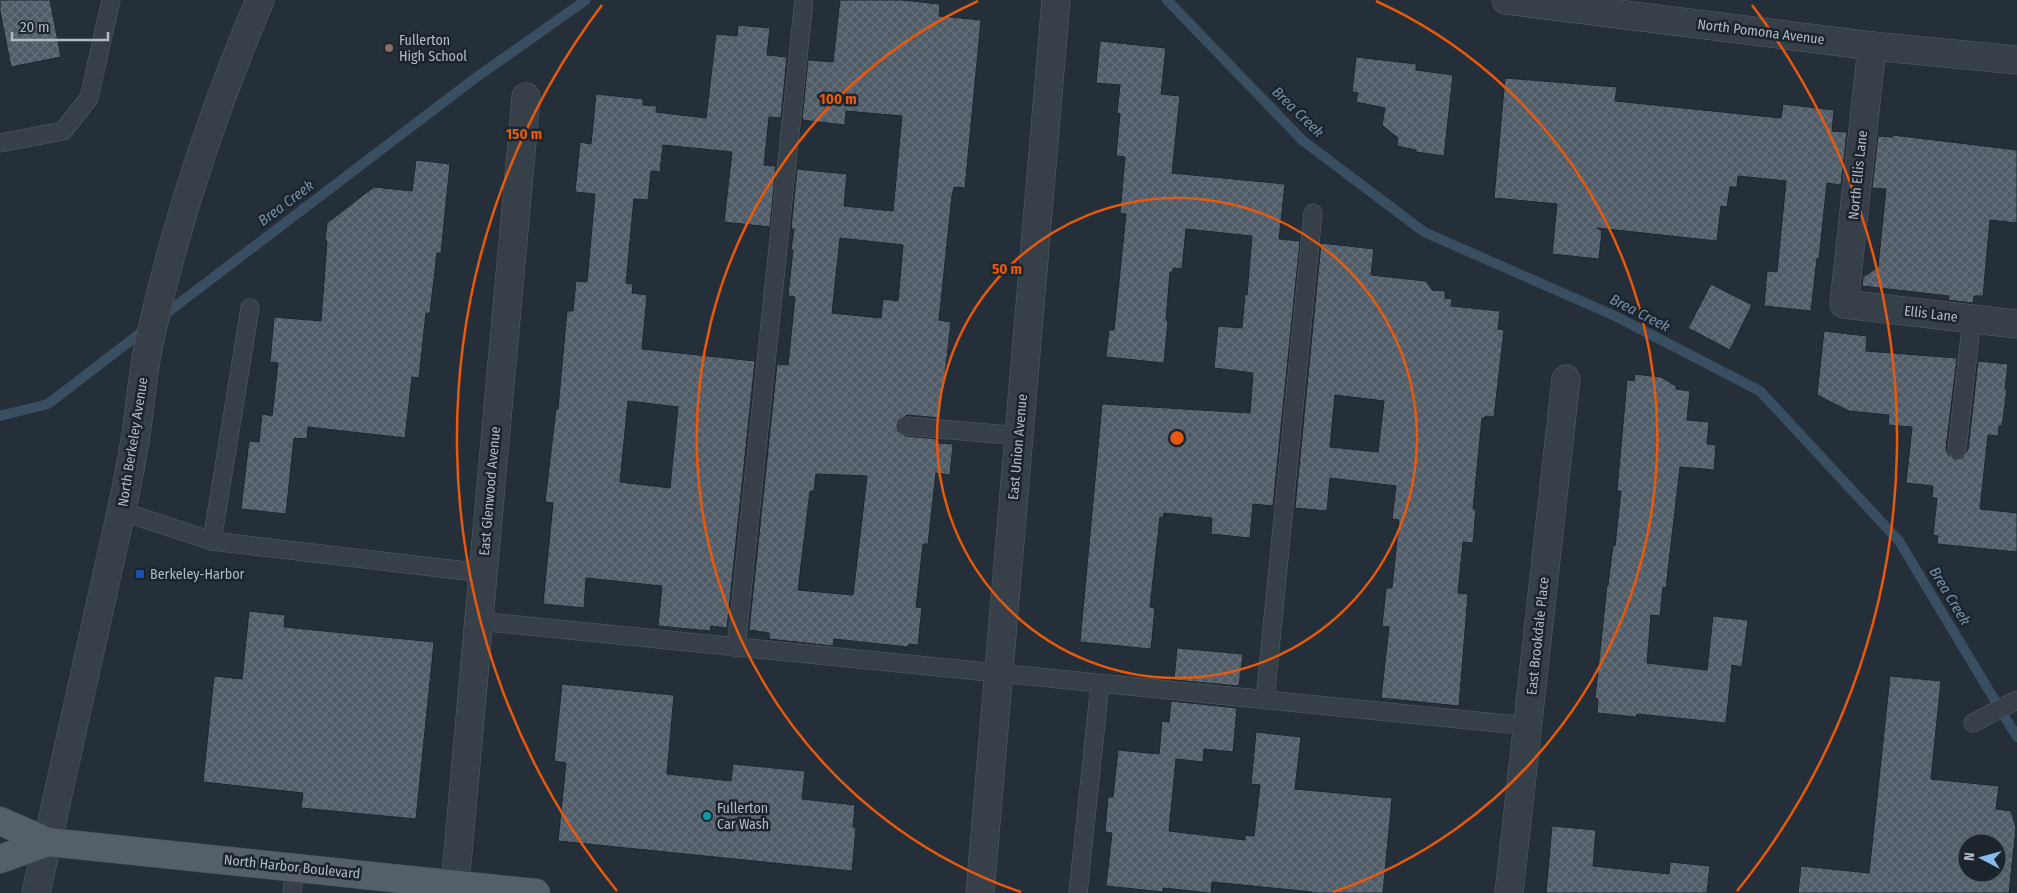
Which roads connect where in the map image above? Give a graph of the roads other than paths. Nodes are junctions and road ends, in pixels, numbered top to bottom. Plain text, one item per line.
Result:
1 (110, 0) edge
2 (260, 0) edge
3 (804, 0) edge
4 (1056, 0) edge
5 (1506, 0) edge
6 (1872, 46) junction
7 (2017, 60) edge
8 (526, 97) dead end
9 (0, 143) edge
10 (1313, 213) dead end
11 (1844, 304) joint
12 (250, 308) dead end
13 (1972, 319) junction
14 (2017, 324) edge
15 (1566, 380) dead end
16 (907, 426) dead end
17 (1019, 436) junction
18 (1957, 449) dead end
19 (121, 511) junction
20 (212, 541) junction
21 (483, 574) junction
22 (478, 621) junction
23 (736, 648) junction
24 (999, 674) junction
25 (1100, 684) junction
26 (1265, 700) junction
27 (2017, 700) edge
28 (1973, 723) dead end
29 (1528, 726) junction
30 (0, 821) edge
31 (48, 842) junction
32 (0, 858) edge
33 (294, 880) edge
34 (455, 885) junction
35 (36, 893) edge
36 (536, 893) edge
37 (980, 893) edge
38 (1078, 893) edge
39 (1509, 893) edge

1 - 9 lane
2 - 19 street, North Berkeley Avenue
3 - 23 lane
4 - 17 street, East Union Avenue
5 - 6 street, North Pomona Avenue
6 - 7 street, North Pomona Avenue
6 - 11 street, North Ellis Lane
8 - 21 street, East Glenwood Avenue
10 - 26 lane
11 - 13 street, Ellis Lane
12 - 20 lane
13 - 14 street, Ellis Lane
13 - 18 lane
15 - 29 street, East Brookdale Place
16 - 17 lane
17 - 24 street, East Union Avenue
19 - 20 lane
19 - 31 street, North Berkeley Avenue
20 - 21 lane
21 - 22 street, East Glenwood Avenue
22 - 23 lane
22 - 34 street, East Glenwood Avenue
23 - 24 lane
24 - 25 lane
24 - 37 street, East Union Avenue
25 - 26 lane
25 - 38 lane
26 - 29 lane
27 - 28 lane
29 - 39 street, East Brookdale Place
30 - 31 main road, North Harbor Boulevard
31 - 32 main road, North Harbor Boulevard
31 - 33 main road, North Harbor Boulevard
31 - 35 street, North Berkeley Avenue
33 - 34 main road, North Harbor Boulevard
34 - 36 main road, North Harbor Boulevard

